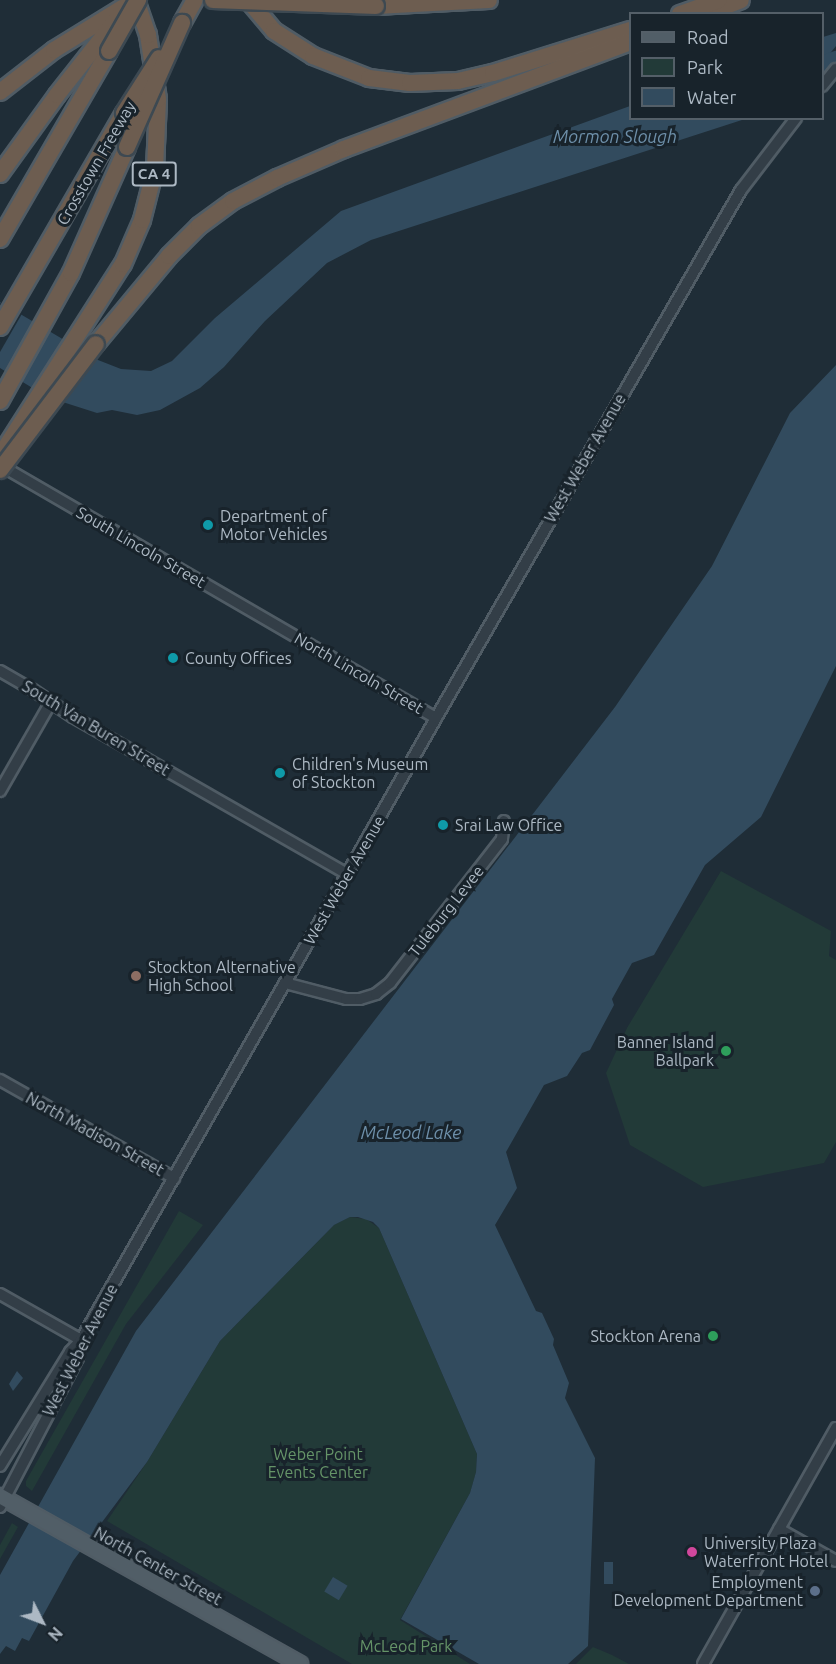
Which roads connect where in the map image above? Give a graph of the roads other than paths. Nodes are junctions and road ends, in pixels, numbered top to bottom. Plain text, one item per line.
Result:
1 (136, 0) edge
2 (195, 0) edge
3 (213, 0) edge
4 (248, 0) edge
5 (489, 0) edge
6 (718, 0) edge
7 (741, 0) edge
8 (685, 12) edge
9 (711, 12) edge
10 (182, 23) junction
11 (629, 30) edge
12 (629, 42) edge
13 (106, 44) junction
14 (836, 69) edge
15 (824, 84) edge
16 (0, 92) edge
17 (794, 120) edge
18 (0, 174) edge
19 (0, 239) edge
20 (0, 327) edge
21 (0, 401) edge
22 (0, 456) edge
23 (0, 467) edge
24 (282, 629) joint
25 (0, 671) edge
26 (51, 702) junction
27 (436, 718) junction
28 (0, 791) edge
29 (504, 821) dead end
30 (347, 874) junction
31 (285, 982) junction
32 (0, 1080) edge
33 (174, 1178) junction
34 (0, 1294) edge
35 (81, 1340) junction
36 (836, 1428) edge
37 (0, 1466) edge
38 (2, 1500) edge
39 (779, 1529) junction
40 (836, 1561) edge
41 (296, 1663) edge
42 (703, 1664) edge

1 - 13 highway, bridge
1 - 16 highway
1 - 22 highway, CA 4
2 - 10 highway, Crosstown Freeway
3 - 5 highway, bridge
4 - 11 highway
6 - 8 highway
7 - 9 highway
10 - 20 highway, Crosstown Freeway, bridge
10 - 21 highway, bridge
12 - 23 highway, bridge
13 - 18 highway
13 - 19 highway
14 - 15 street
17 - 27 street, West Weber Avenue
23 - 24 street, South Lincoln Street
24 - 27 street, North Lincoln Street
25 - 26 street, South Van Buren Street
26 - 28 street
26 - 30 street, South Van Buren Street
27 - 30 street, West Weber Avenue
29 - 31 street, Tuleburg Levee
30 - 31 street, West Weber Avenue
31 - 33 street, West Weber Avenue
32 - 33 street, North Madison Street
33 - 35 street, West Weber Avenue
34 - 35 street
35 - 37 street
35 - 38 street, West Weber Avenue
36 - 39 street
38 - 41 main road, North Center Street
39 - 40 street
39 - 42 street

